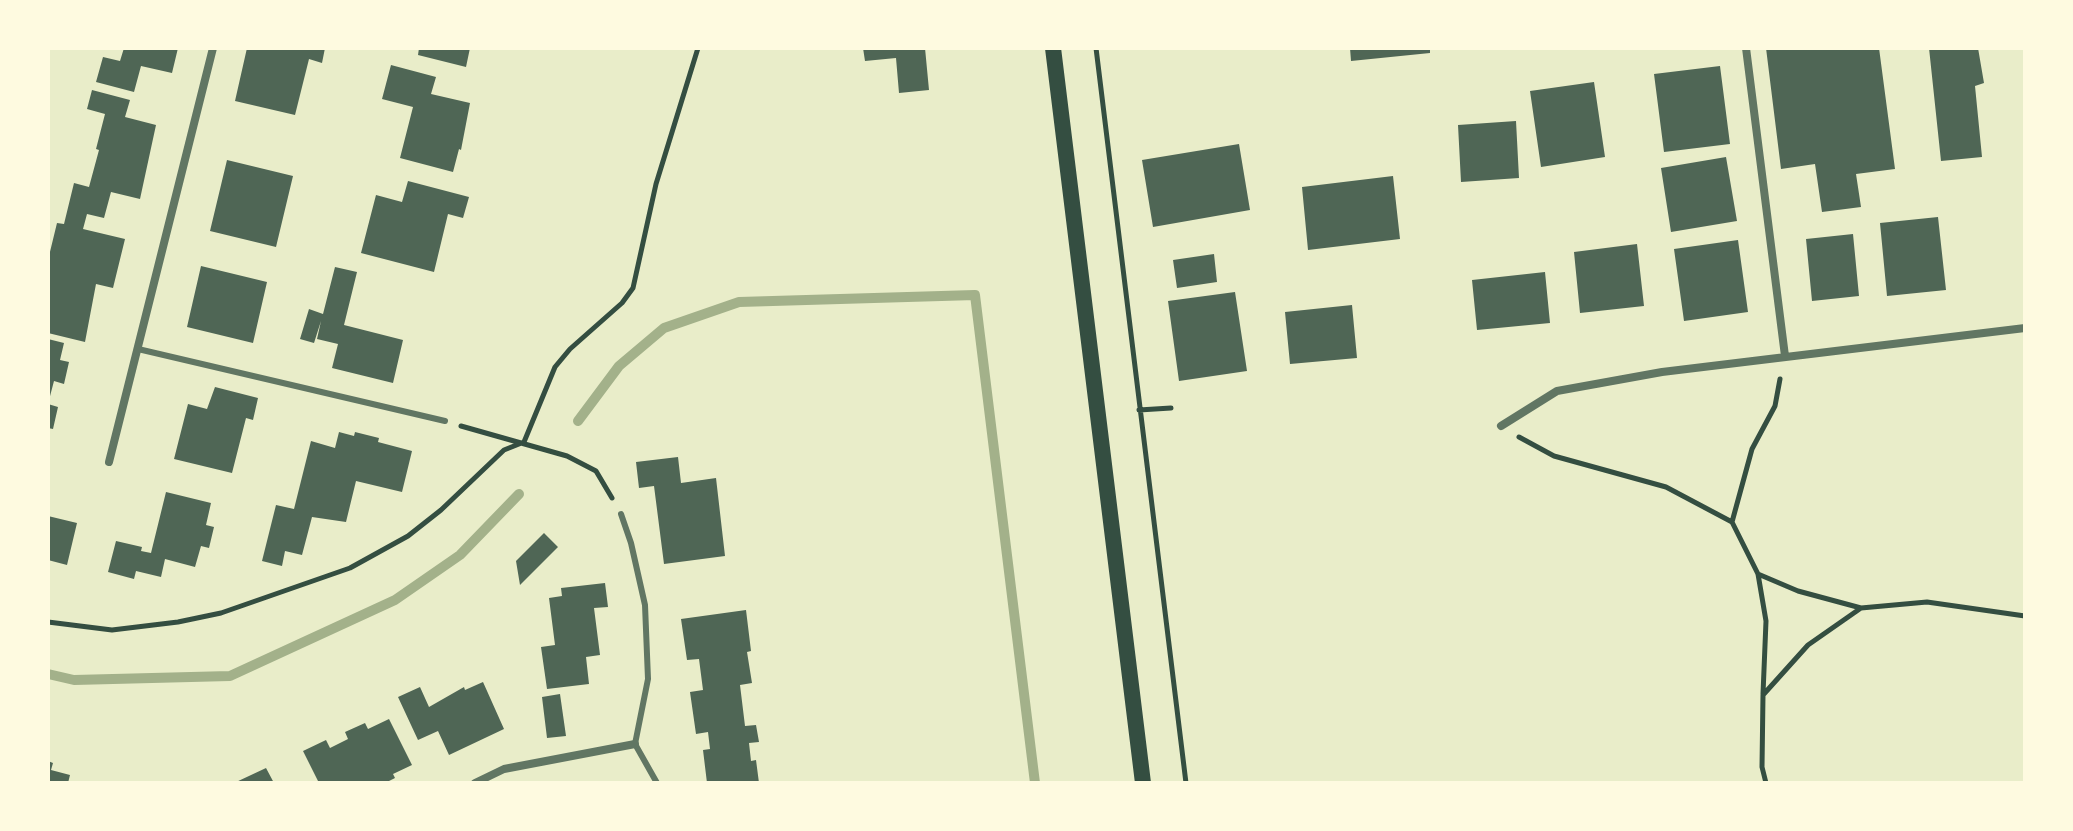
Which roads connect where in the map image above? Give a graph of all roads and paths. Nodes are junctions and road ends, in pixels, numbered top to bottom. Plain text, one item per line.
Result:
1 (213, 48) edge
2 (698, 48) edge
3 (1053, 48) edge
4 (1096, 48) edge
5 (1746, 48) edge
6 (2025, 328) edge
7 (138, 349) junction
8 (1785, 356) junction
9 (1171, 408) dead end
10 (1139, 410) junction
11 (445, 421) joint
12 (1501, 426) joint
13 (524, 442) junction
14 (109, 462) dead end
15 (621, 514) joint
16 (1732, 522) junction
17 (1758, 574) junction
18 (1861, 608) junction
19 (2025, 616) edge
20 (48, 622) edge
21 (1763, 695) junction
22 (635, 744) junction
23 (475, 783) edge
24 (657, 783) edge
25 (1143, 783) edge
26 (1186, 783) edge
27 (1766, 783) edge

1 - 7 street
2 - 13 path
3 - 25 main road
4 - 10 path
5 - 8 street
6 - 8 street
7 - 11 lane
7 - 14 street
8 - 12 street
8 - 16 path
9 - 10 path
10 - 26 path
11 - 13 path
12 - 16 path
13 - 15 path
13 - 20 path
15 - 22 lane
16 - 17 path
17 - 18 path
17 - 21 path
18 - 19 path
18 - 21 path
21 - 27 path
22 - 23 street
22 - 24 lane

